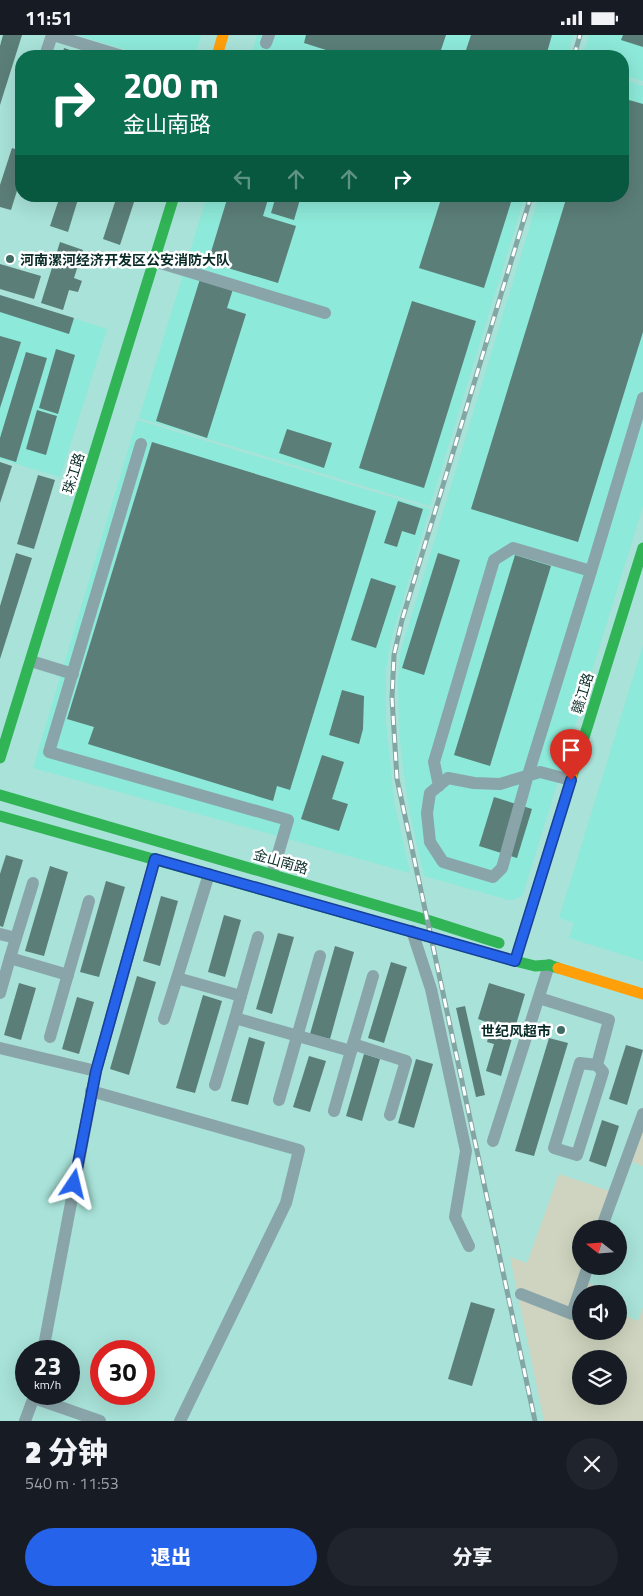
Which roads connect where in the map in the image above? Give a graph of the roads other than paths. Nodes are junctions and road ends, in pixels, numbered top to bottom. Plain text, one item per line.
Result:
1 (52, 35) edge
2 (223, 35) edge
3 (47, 50) edge
4 (94, 50) edge
5 (219, 50) edge
6 (172, 202) edge
7 (154, 261) junction
8 (325, 313) dead end
9 (643, 398) edge
10 (141, 444) dead end
11 (643, 548) edge
12 (590, 571) junction
13 (31, 661) junction
14 (72, 674) junction
15 (0, 758) edge
16 (528, 775) junction
17 (571, 780) junction
18 (438, 786) junction
19 (0, 795) edge
20 (0, 816) edge
21 (155, 859) junction
22 (209, 874) junction
23 (272, 875) junction
24 (34, 883) dead end
25 (88, 901) dead end
26 (412, 931) junction
27 (0, 933) edge
28 (258, 937) dead end
29 (16, 938) junction
30 (519, 949) junction
31 (320, 956) dead end
32 (10, 958) junction
33 (515, 961) junction
34 (549, 965) junction
35 (68, 975) junction
36 (374, 976) dead end
37 (177, 977) junction
38 (0, 993) edge
39 (643, 994) edge
40 (241, 996) junction
41 (539, 998) junction
42 (235, 1018) junction
43 (164, 1019) dead end
44 (298, 1036) junction
45 (50, 1037) dead end
46 (0, 1048) edge
47 (352, 1048) junction
48 (597, 1065) junction
49 (96, 1071) junction
50 (215, 1085) dead end
51 (91, 1091) junction
52 (279, 1100) dead end
53 (334, 1111) dead end
54 (643, 1114) edge
55 (390, 1115) dead end
56 (492, 1141) dead end
57 (604, 1220) edge
58 (469, 1246) dead end
59 (585, 1275) edge
60 (521, 1293) dead end
61 (45, 1340) edge
62 (31, 1405) edge
63 (58, 1405) edge
64 (24, 1421) edge
65 (100, 1421) edge
66 (180, 1421) edge

1 - 3 street
1 - 4 street
2 - 5 main road
6 - 7 main road, 珠江路
7 - 8 street
7 - 13 main road, 珠江路
9 - 12 street
10 - 14 street
11 - 17 main road, 赣江路
12 - 16 street
12 - 18 street
13 - 14 street
13 - 15 main road, 珠江路
14 - 23 street
16 - 17 street
16 - 18 street
16 - 18 street
17 - 30 main road, 赣江路
19 - 23 main road, 金山南路
20 - 21 main road, 金山南路
21 - 22 main road, 金山南路
21 - 49 street
22 - 26 main road, 金山南路
22 - 37 street
23 - 30 main road, 金山南路
24 - 29 street
25 - 35 street
26 - 33 main road, 金山南路
26 - 58 street
27 - 29 street
28 - 40 street
29 - 32 street
30 - 33 main road, 赣江路
30 - 34 main road, 金山南路
31 - 44 street
32 - 35 street
32 - 38 street
33 - 34 main road, 金山南路
34 - 39 main road, 金山南路
34 - 41 street
35 - 45 street
36 - 47 street
37 - 40 street
37 - 43 street
40 - 42 street
41 - 48 street
41 - 56 street
42 - 44 street
42 - 50 street
44 - 47 street
44 - 52 street
46 - 49 street
47 - 53 street
47 - 55 street
48 - 48 street
49 - 51 street
51 - 61 street
51 - 66 street
54 - 57 street
59 - 60 street
62 - 64 street
63 - 65 street

